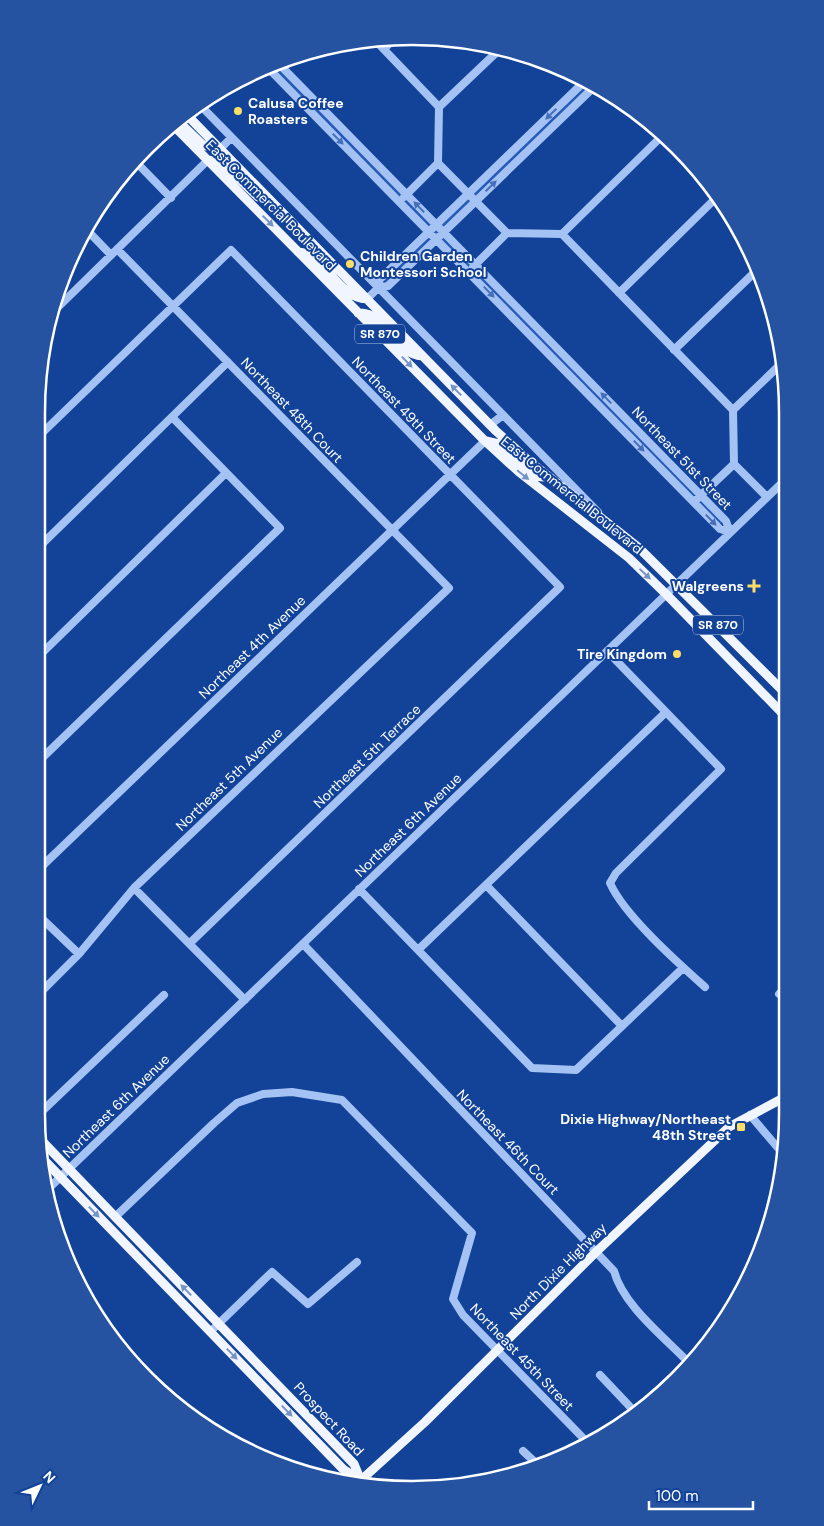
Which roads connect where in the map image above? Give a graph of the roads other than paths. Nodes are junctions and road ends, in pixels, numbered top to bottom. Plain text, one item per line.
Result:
1 (388, 46) edge
2 (381, 47) edge
3 (384, 50) junction
4 (493, 54) edge
5 (284, 68) edge
6 (273, 73) edge
7 (298, 82) junction
8 (580, 86) edge
9 (289, 90) junction
10 (590, 91) edge
11 (439, 107) junction
12 (204, 110) edge
13 (191, 119) edge
14 (183, 126) edge
15 (178, 130) edge
16 (232, 138) junction
17 (658, 140) edge
18 (220, 149) junction
19 (208, 160) junction
20 (438, 163) junction
21 (140, 166) edge
22 (407, 194) junction
23 (468, 194) junction
24 (171, 198) junction
25 (268, 198) junction
26 (400, 201) junction
27 (476, 201) junction
28 (712, 202) edge
29 (436, 224) junction
30 (430, 231) junction
31 (444, 232) junction
32 (91, 233) edge
33 (507, 233) junction
34 (562, 234) junction
35 (437, 239) junction
36 (114, 252) junction
37 (298, 252) junction
38 (475, 264) junction
39 (469, 271) junction
40 (752, 275) edge
41 (378, 288) junction
42 (619, 293) junction
43 (366, 299) junction
44 (62, 303) edge
45 (173, 305) junction
46 (358, 313) junction
47 (674, 350) junction
48 (423, 356) junction
49 (568, 360) junction
50 (228, 362) junction
51 (561, 367) junction
52 (776, 368) edge
53 (431, 387) junction
54 (733, 410) junction
55 (503, 415) junction
56 (172, 417) junction
57 (490, 425) junction
58 (45, 430) edge
59 (485, 441) junction
60 (734, 464) junction
61 (226, 473) junction
62 (450, 475) junction
63 (547, 475) junction
64 (779, 486) edge
65 (701, 496) junction
66 (767, 497) junction
67 (694, 502) junction
68 (606, 519) junction
69 (392, 530) junction
70 (730, 532) junction
71 (45, 541) edge
72 (677, 583) junction
73 (560, 587) joint
74 (448, 588) joint
75 (666, 594) junction
76 (45, 650) edge
77 (607, 651) junction
78 (756, 686) junction
79 (779, 687) edge
80 (779, 702) edge
81 (779, 710) edge
82 (665, 713) junction
83 (45, 756) edge
84 (45, 862) edge
85 (486, 886) junction
86 (134, 888) junction
87 (359, 889) junction
88 (45, 922) edge
89 (190, 944) junction
90 (303, 944) junction
91 (419, 949) junction
92 (79, 954) junction
93 (683, 968) junction
94 (705, 987) dead end
95 (45, 989) edge
96 (164, 995) dead end
97 (245, 1000) junction
98 (622, 1026) junction
99 (779, 1100) edge
100 (45, 1107) edge
101 (750, 1114) junction
102 (47, 1146) edge
103 (777, 1148) edge
104 (48, 1165) edge
105 (68, 1169) junction
106 (60, 1177) junction
107 (52, 1185) edge
108 (115, 1217) junction
109 (596, 1252) junction
110 (357, 1262) dead end
111 (219, 1324) junction
112 (210, 1332) junction
113 (497, 1350) junction
114 (685, 1359) edge
115 (600, 1376) dead end
116 (632, 1407) edge
117 (583, 1438) edge
118 (523, 1451) dead end
119 (533, 1461) edge
120 (353, 1476) edge
121 (359, 1477) edge
122 (364, 1478) edge

1 - 3 street
2 - 3 street
3 - 11 street
4 - 11 street
5 - 7 street, Northeast 51st Street
6 - 9 street, Northeast 51st Street
7 - 9 street
7 - 22 street, Northeast 51st Street
8 -> 23 street
9 -> 26 street, Northeast 51st Street
27 -> 10 street
11 - 20 street
12 - 16 street
13 - 18 main road, East Commercial Boulevard / SR 870
14 - 18 main road
15 - 19 main road, East Commercial Boulevard / SR 870
16 - 18 street
16 - 41 street
17 - 34 street
18 - 25 main road, East Commercial Boulevard / SR 870
19 - 24 street
19 - 25 main road
19 -> 37 main road, East Commercial Boulevard / SR 870
20 - 22 street
20 - 23 street
21 - 24 street
22 - 26 street
29 -> 22 street, Northeast 51st Street
23 - 27 street
23 - 29 street
24 - 36 street
25 - 43 main road, East Commercial Boulevard / SR 870
26 - 30 street, Northeast 51st Street
27 - 31 street
27 - 33 street
28 - 42 street
29 - 30 street
29 - 31 street, Northeast 51st Street
30 - 35 street, Northeast 51st Street
30 - 41 street
31 - 35 street
31 - 38 street, Northeast 51st Street
32 - 36 street, Northeast 48th Court
33 - 34 street
33 - 38 street
34 - 42 street
35 - 39 street, Northeast 51st Street
35 - 41 street
36 - 44 street
36 - 45 street, Northeast 48th Court
37 - 43 main road
37 - 46 main road, East Commercial Boulevard / SR 870
38 - 39 street
38 - 49 street, Northeast 51st Street
39 -> 51 street, Northeast 51st Street
40 - 47 street
41 - 43 street
41 - 55 street
42 - 47 street
43 - 48 main road, East Commercial Boulevard / SR 870
45 - 50 street, Northeast 48th Court
45 - 58 street
45 - 62 street, Northeast 49th Street
46 - 48 main road
46 -> 53 main road, East Commercial Boulevard / SR 870
47 - 54 street
57 -> 48 main road, East Commercial Boulevard / SR 870
49 - 51 street
65 -> 49 street, Northeast 51st Street
50 - 56 street
50 - 69 street, Northeast 48th Court
51 -> 67 street, Northeast 51st Street
52 - 54 street
53 - 57 main road
53 - 59 main road, East Commercial Boulevard / SR 870
54 - 60 street
55 - 57 street
55 - 68 street
56 - 61 street
56 - 71 street
57 - 63 main road, East Commercial Boulevard / SR 870
59 - 62 street, Northeast 4th Avenue
59 - 63 main road
59 -> 75 main road, East Commercial Boulevard / SR 870
60 - 65 street
60 - 66 street
61 - 76 street
61 - 83 street
62 - 69 street, Northeast 4th Avenue
62 - 73 street, Northeast 49th Street
63 - 68 main road, East Commercial Boulevard / SR 870
64 - 66 street, Northeast 6th Avenue
65 - 67 street
65 - 70 street, Northeast 51st Street
66 - 70 street, Northeast 6th Avenue
67 -> 70 street, Northeast 51st Street
68 - 72 main road, East Commercial Boulevard / SR 870
69 - 74 street, Northeast 48th Court
69 - 84 street, Northeast 4th Avenue
70 - 72 street, Northeast 6th Avenue
72 - 75 street, Northeast 6th Avenue
72 - 79 main road, East Commercial Boulevard / SR 870
73 - 89 street, Northeast 5th Terrace
74 - 86 street, Northeast 5th Avenue
75 - 77 street, Northeast 6th Avenue
75 - 78 main road, East Commercial Boulevard / SR 870
77 - 82 street
77 - 87 street, Northeast 6th Avenue
78 - 80 main road
78 - 81 main road, East Commercial Boulevard / SR 870
82 - 85 street
82 - 93 street
85 - 91 street
85 - 98 street
86 - 89 street
86 - 92 street, Northeast 5th Avenue
87 - 90 street, Northeast 6th Avenue
87 - 91 street
88 - 92 street
89 - 97 street
90 - 97 street, Northeast 6th Avenue
90 - 109 street, Northeast 46th Court
91 - 98 street
92 - 95 street, Northeast 5th Avenue
93 - 94 street
93 - 98 street
96 - 100 street
97 - 105 street, Northeast 6th Avenue
99 - 101 main road, North Dixie Highway
101 - 103 street
101 - 109 main road, North Dixie Highway
102 - 105 main road, Prospect Road
104 - 106 main road, Prospect Road
105 - 106 street, Northeast 6th Avenue
105 - 108 main road, Prospect Road
106 - 107 street, Northeast 6th Avenue
106 -> 112 main road, Prospect Road
111 -> 108 main road, Prospect Road
108 - 113 street, Northeast 45th Street
109 - 113 main road, North Dixie Highway
109 - 114 street, Northeast 46th Court
110 - 111 street
111 - 112 street
111 - 121 main road, Prospect Road
112 -> 120 main road, Prospect Road
113 - 117 street, Northeast 45th Street
113 - 122 main road, North Dixie Highway
115 - 116 street
118 - 119 street

